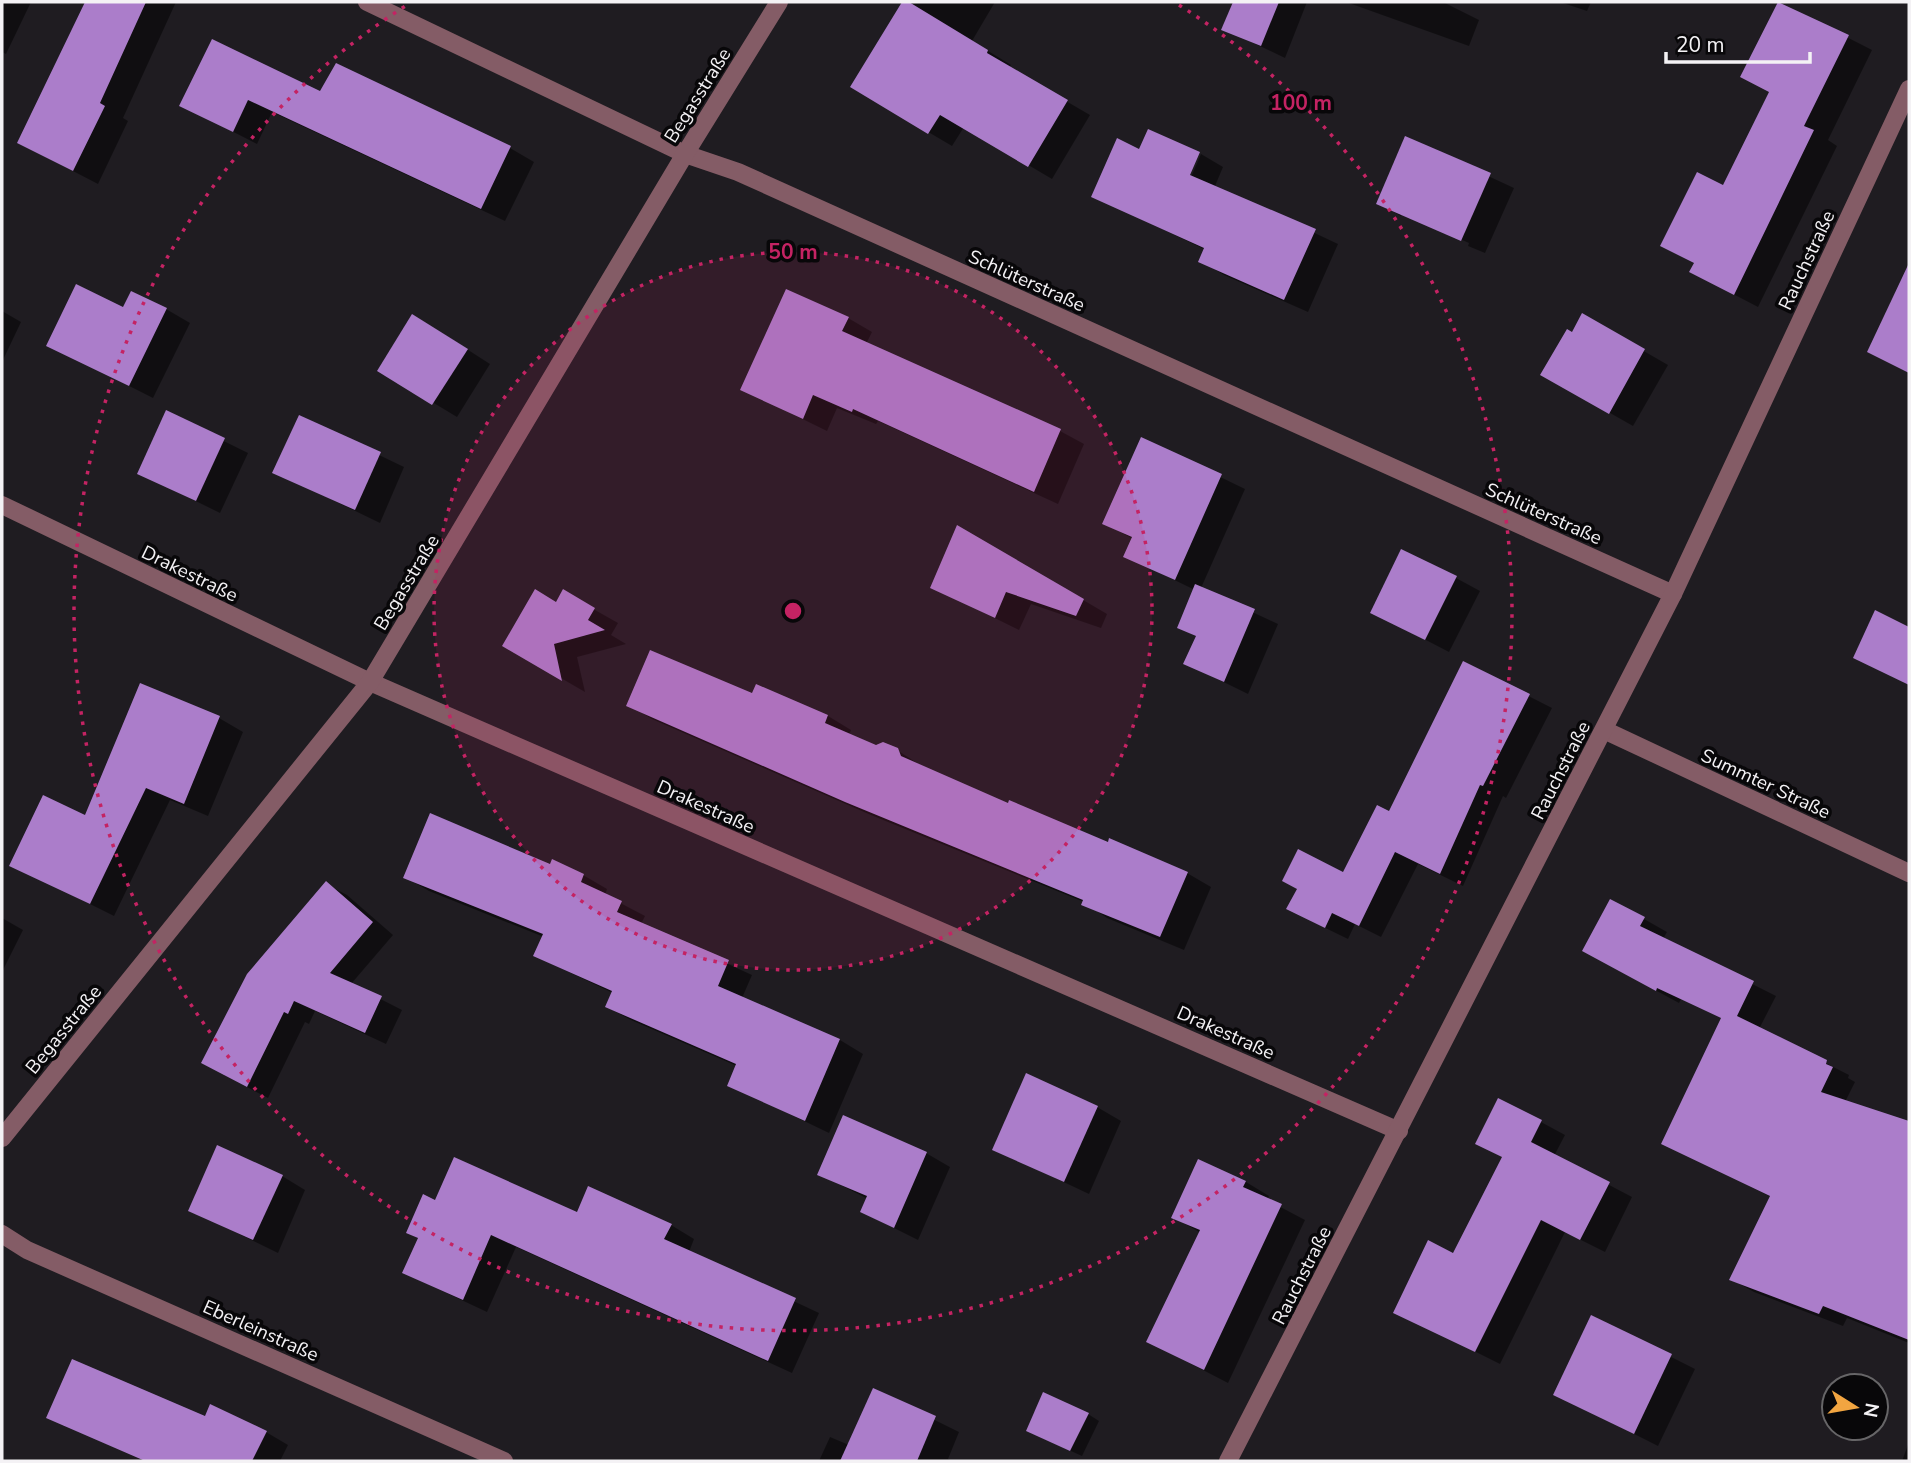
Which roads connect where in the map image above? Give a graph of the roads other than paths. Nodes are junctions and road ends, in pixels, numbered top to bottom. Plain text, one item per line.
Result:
1 (367, 2) edge
2 (779, 2) edge
3 (1909, 89) edge
4 (685, 154) junction
5 (2, 505) edge
6 (1672, 594) junction
7 (370, 682) junction
8 (1604, 730) junction
9 (1909, 873) edge
10 (1399, 1131) junction
11 (2, 1138) edge
12 (2, 1234) edge
13 (504, 1461) edge
14 (1228, 1461) edge

1 - 4 street, Schlüterstraße
2 - 4 street, Begasstraße
3 - 6 street, Rauchstraße
4 - 6 street, Schlüterstraße
4 - 7 street, Begasstraße
5 - 7 street, Drakestraße
6 - 8 street, Rauchstraße
7 - 10 street, Drakestraße
7 - 11 street, Begasstraße
8 - 9 street, Summter Straße
8 - 10 street, Rauchstraße
10 - 14 street, Rauchstraße
12 - 13 street, Eberleinstraße

